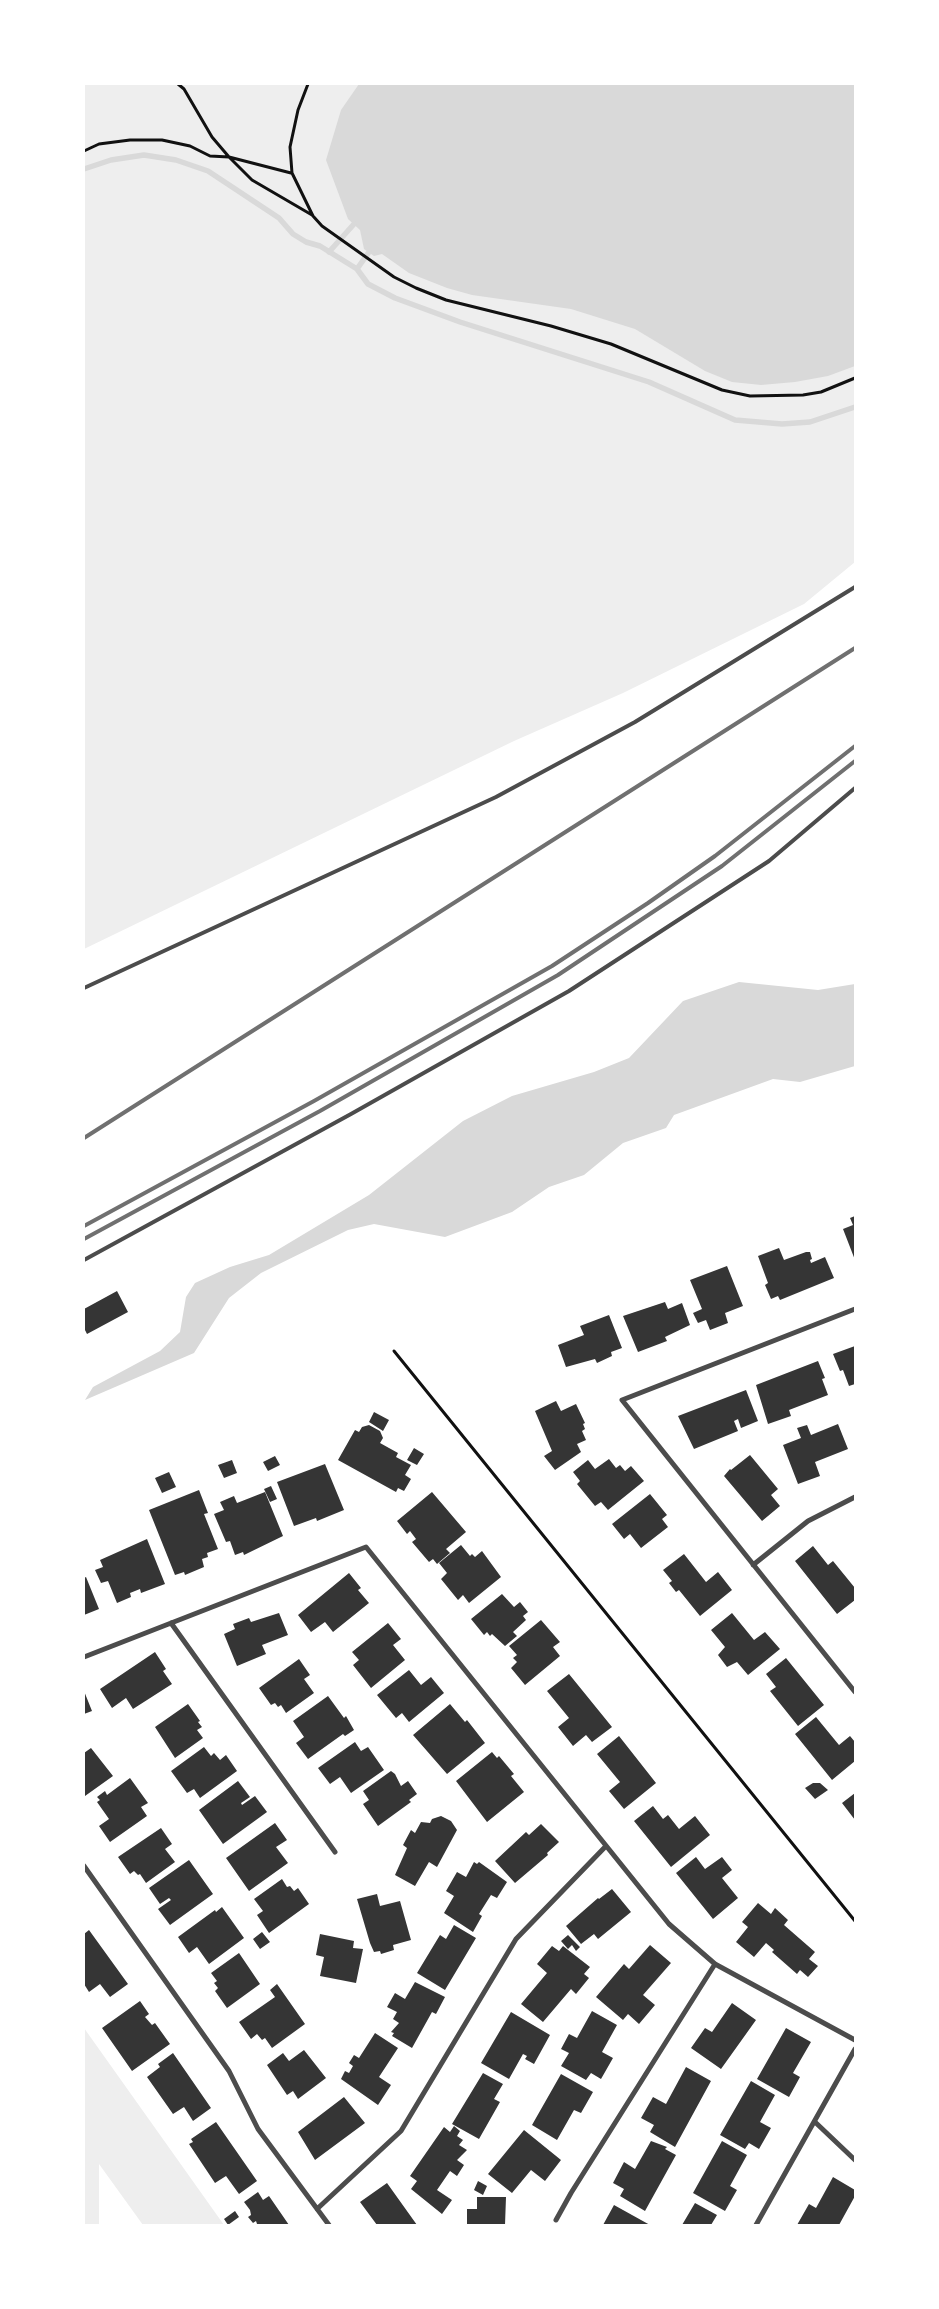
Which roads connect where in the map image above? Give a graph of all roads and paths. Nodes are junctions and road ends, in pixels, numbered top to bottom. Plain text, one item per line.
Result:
1 (178, 84) edge
2 (308, 84) edge
3 (84, 151) edge
4 (229, 157) junction
5 (292, 173) junction
6 (313, 216) junction
7 (855, 378) edge
8 (855, 587) edge
9 (855, 788) edge
10 (84, 988) edge
11 (84, 1260) edge
12 (855, 1310) edge
13 (394, 1351) dead end
14 (855, 1497) edge
15 (753, 1565) junction
16 (171, 1623) junction
17 (84, 1657) edge
18 (855, 1692) edge
19 (606, 1846) junction
20 (335, 1852) dead end
21 (84, 1866) edge
22 (855, 1921) edge
23 (715, 1964) junction
24 (855, 2040) edge
25 (855, 2049) edge
26 (815, 2122) junction
27 (855, 2160) edge
28 (317, 2209) junction
29 (556, 2220) dead end
30 (329, 2225) edge
31 (756, 2225) edge

1 - 4 path
2 - 5 path
3 - 4 path
4 - 5 path
4 - 6 path
5 - 6 path
6 - 7 path
8 - 10 lane
9 - 11 lane
12 - 15 street
13 - 22 path
14 - 15 street
15 - 18 street
16 - 17 street
16 - 19 street
16 - 20 street
19 - 23 street
19 - 28 street
21 - 28 street
23 - 24 street
23 - 29 street
25 - 26 street
26 - 27 street
26 - 31 street
28 - 30 street

